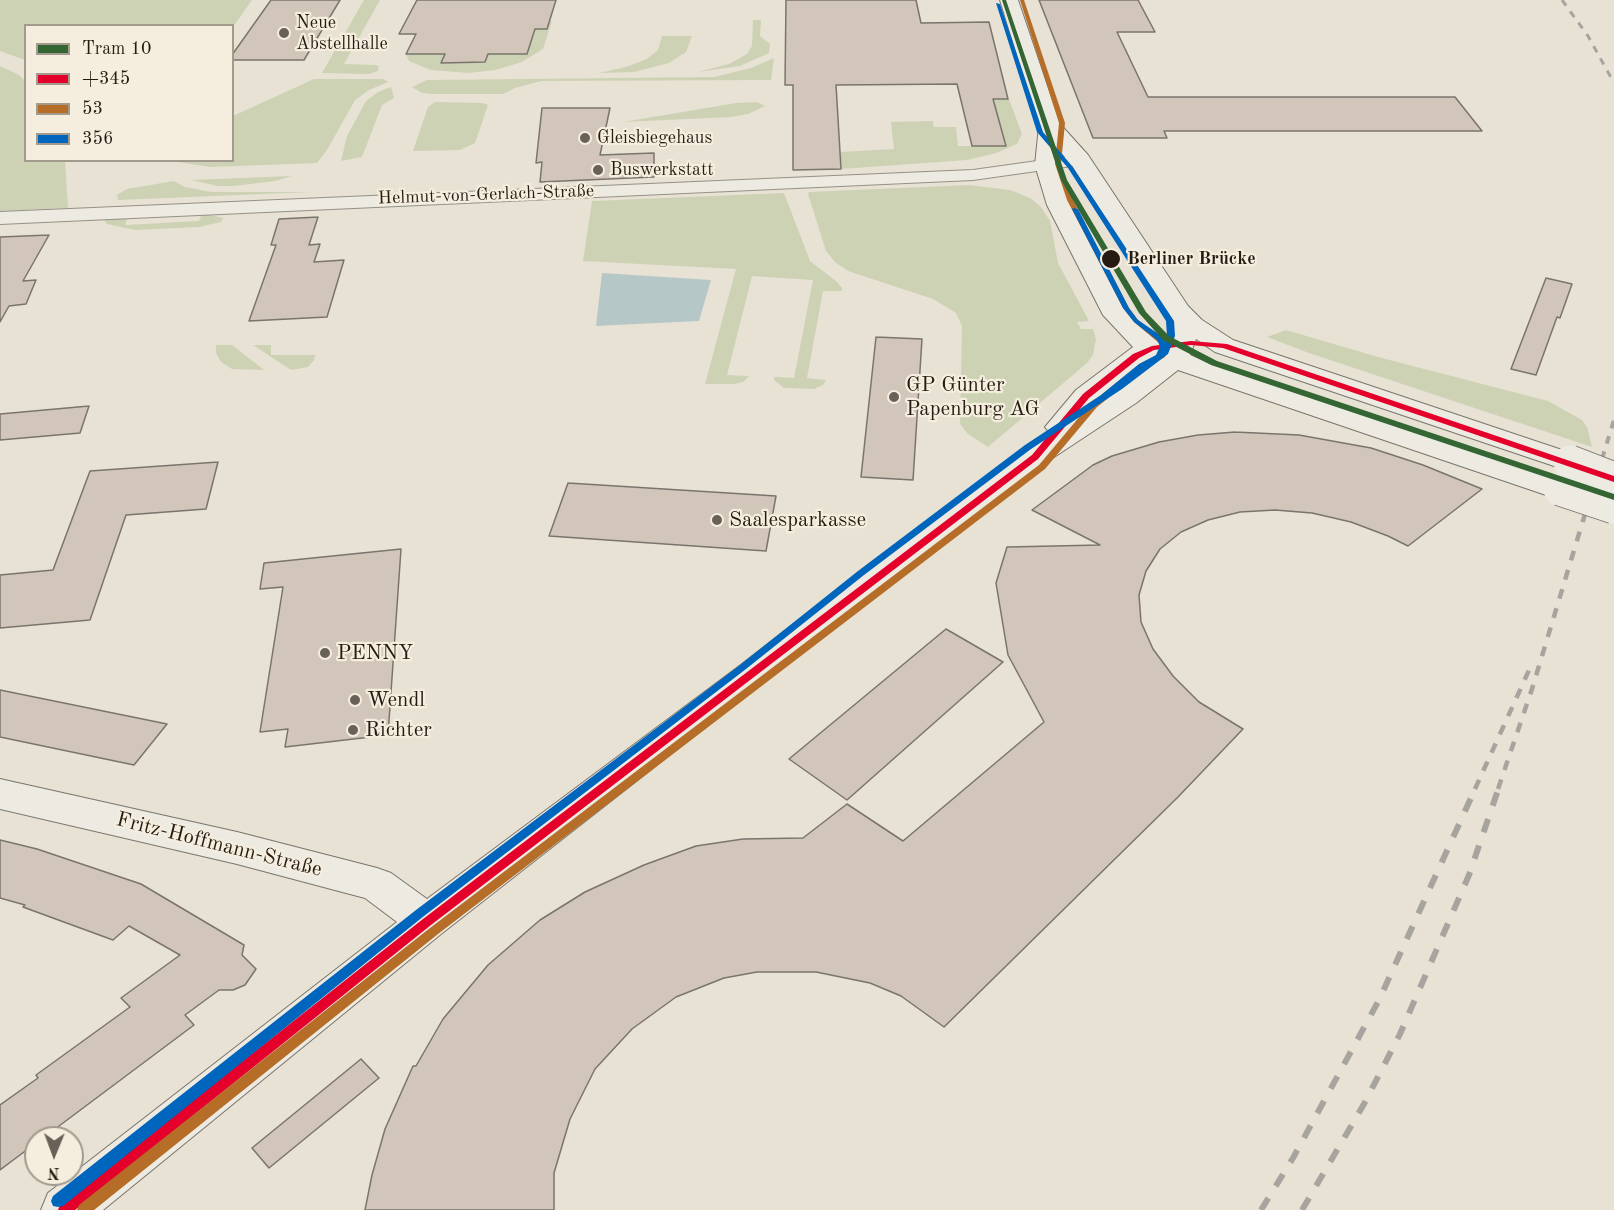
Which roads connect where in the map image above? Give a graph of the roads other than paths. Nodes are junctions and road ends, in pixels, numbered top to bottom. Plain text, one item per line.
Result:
1 (1009, 0) edge
2 (1050, 126) junction
3 (1080, 160) junction
4 (1046, 165) junction
5 (0, 218) edge
6 (1182, 317) junction
7 (1224, 346) junction
8 (1170, 350) junction
9 (1565, 476) junction
10 (1614, 479) edge
11 (1614, 507) edge
12 (0, 794) edge
13 (427, 922) junction
14 (65, 1210) edge

1 - 2 street
2 - 3 street
2 - 4 street
3 - 4 street, Helmut-von-Gerlach-Straße
3 - 6 street
4 - 5 street, Helmut-von-Gerlach-Straße
4 - 8 street
6 - 7 street
6 - 8 street
7 - 8 street
7 - 9 street
8 - 9 street
8 - 13 street
9 - 10 street, bridge
9 - 11 street, bridge
12 - 13 street, Fritz-Hoffmann-Straße
13 - 14 street

